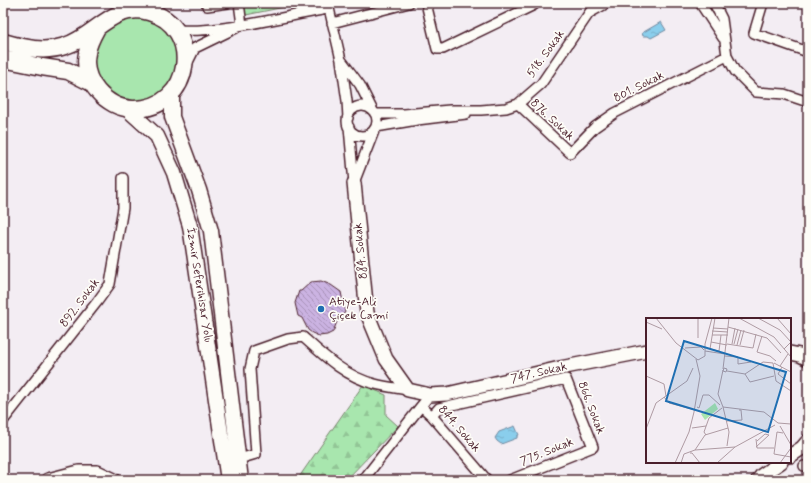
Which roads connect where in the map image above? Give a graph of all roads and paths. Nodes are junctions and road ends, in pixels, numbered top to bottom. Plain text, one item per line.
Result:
1 (160, 3) edge
2 (228, 3) edge
3 (239, 3) edge
4 (409, 3) edge
5 (426, 3) edge
6 (596, 3) edge
7 (608, 3) edge
8 (700, 3) edge
9 (714, 3) edge
10 (763, 3) edge
11 (207, 4) edge
12 (534, 5) dead end
13 (328, 6) edge
14 (121, 8) edge
15 (590, 13) junction
16 (332, 23) junction
17 (242, 24) junction
18 (171, 25) junction
19 (97, 28) junction
20 (724, 39) junction
21 (3, 42) edge
22 (808, 52) edge
23 (727, 56) junction
24 (3, 59) edge
25 (341, 60) junction
26 (185, 67) junction
27 (92, 83) junction
28 (172, 94) junction
29 (808, 102) edge
30 (518, 104) junction
31 (126, 108) junction
32 (481, 110) junction
33 (375, 113) junction
34 (348, 123) junction
35 (375, 129) junction
36 (570, 153) joint
37 (123, 178) dead end
38 (354, 184) junction
39 (646, 351) edge
40 (791, 353) edge
41 (808, 359) edge
42 (408, 390) junction
43 (430, 395) junction
44 (421, 406) junction
45 (432, 416) junction
46 (3, 421) edge
47 (806, 445) edge
48 (593, 447) joint
49 (791, 455) edge
50 (239, 459) junction
51 (780, 463) edge
52 (48, 480) edge
53 (114, 480) edge
54 (229, 480) edge
55 (363, 480) edge
56 (487, 480) edge
57 (510, 480) edge
58 (758, 480) edge

1 - 18 highway
2 - 11 street
3 - 17 street
4 - 16 street
5 - 12 street
6 - 15 street, 518. Sokak
7 - 15 street
8 - 20 street
9 - 20 street
10 - 22 street
13 - 16 street, 884. Sokak
13 - 17 street
14 - 18 highway
14 - 19 highway
15 - 30 street, 518. Sokak
16 - 25 street, 884. Sokak
17 - 18 street
17 - 26 street
18 - 26 highway
19 - 21 highway
19 - 27 highway
20 - 23 street
23 - 29 street
23 - 36 street, 801. Sokak
24 - 27 highway
25 - 33 street
25 - 34 street, 884. Sokak
26 - 28 highway
27 - 31 highway
28 - 31 highway
28 - 50 main road, İzmir Seferihisar Yolu
30 - 32 street, 518. Sokak
30 - 36 street, 876. Sokak
31 - 54 main road, İzmir Seferihisar Yolu
32 - 33 street, 518. Sokak
32 - 35 street, 518. Sokak
33 - 34 street
33 - 35 street
34 - 35 street
34 - 38 street, 884. Sokak
35 - 38 street
37 - 46 street, 892. Sokak
38 - 42 street, 884. Sokak
39 - 43 street, 747. Sokak
40 - 41 street
42 - 43 street
42 - 50 street
43 - 44 street, 844. Sokak
44 - 45 street, 844. Sokak
44 - 55 street
45 - 48 street, 866. Sokak
45 - 56 street, 844. Sokak
47 - 49 street
48 - 57 street, 775. Sokak
50 - 54 main road, İzmir Seferihisar Yolu
51 - 58 street
52 - 53 street

